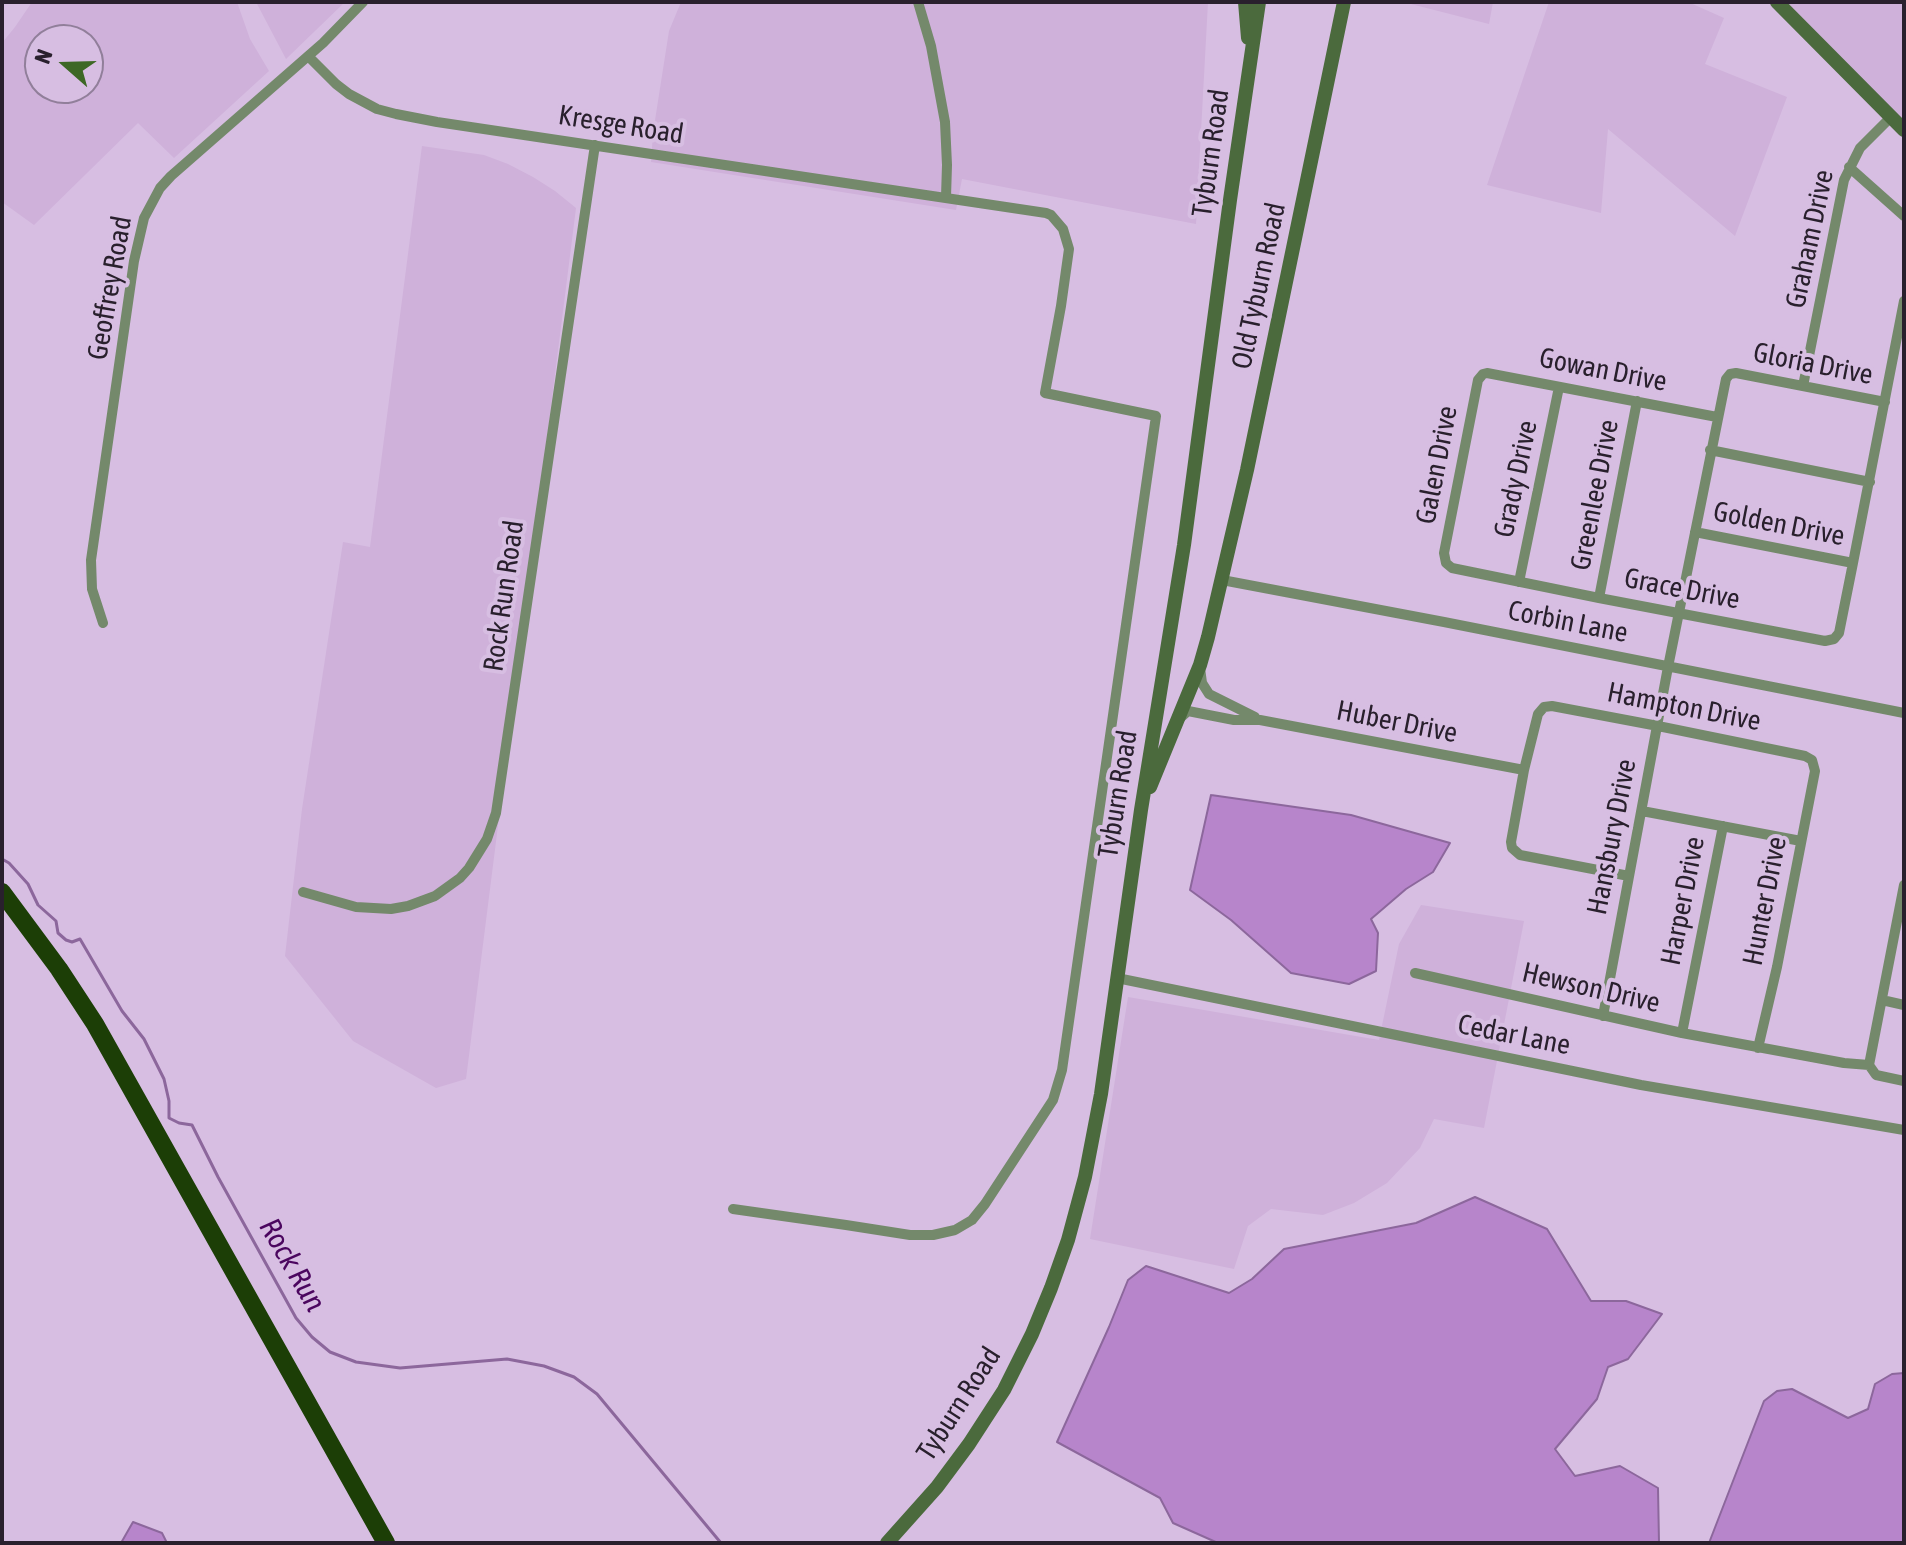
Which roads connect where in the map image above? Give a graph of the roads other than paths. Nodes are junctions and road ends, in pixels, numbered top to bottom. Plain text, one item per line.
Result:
1 (363, 2) edge
2 (918, 2) edge
3 (1245, 2) edge
4 (1259, 2) edge
5 (1344, 2) edge
6 (1777, 2) edge
7 (308, 56) junction
8 (1249, 70) junction
9 (1891, 117) junction
10 (1904, 130) edge
11 (595, 145) junction
12 (1849, 167) junction
13 (946, 197) junction
14 (1904, 216) edge
15 (1904, 301) edge
16 (1891, 370) junction
17 (1904, 373) edge
18 (1480, 376) joint
19 (1803, 386) junction
20 (1559, 387) junction
21 (1637, 401) junction
22 (1885, 402) junction
23 (1717, 417) junction
24 (1710, 450) junction
25 (1870, 482) junction
26 (1695, 532) junction
27 (1446, 563) joint
28 (1853, 563) junction
29 (1222, 580) junction
30 (1519, 582) junction
31 (1599, 598) junction
32 (1679, 613) junction
33 (103, 623) dead end
34 (1200, 665) junction
35 (1668, 667) junction
36 (1904, 713) edge
37 (1178, 720) junction
38 (1260, 720) junction
39 (1658, 726) junction
40 (1814, 762) joint
41 (1524, 770) junction
42 (1141, 810) junction
43 (1642, 811) junction
44 (1723, 826) junction
45 (1801, 841) junction
46 (1629, 876) junction
47 (1904, 885) edge
48 (2, 892) edge
49 (303, 892) dead end
50 (2, 911) edge
51 (1900, 927) edge
52 (1415, 973) dead end
53 (1117, 978) junction
54 (1882, 1000) junction
55 (1904, 1005) edge
56 (1603, 1016) junction
57 (1682, 1033) junction
58 (1758, 1048) junction
59 (1869, 1065) junction
60 (1904, 1081) edge
61 (1904, 1130) edge
62 (733, 1209) dead end
63 (373, 1543) edge
64 (386, 1543) edge
65 (887, 1543) edge

1 - 7 street, Geoffrey Road
2 - 13 street
3 - 8 main road
4 - 8 main road, Tyburn Road
5 - 29 main road, Old Tyburn Road
6 - 9 main road
7 - 11 street, Kresge Road
7 - 33 street, Geoffrey Road
8 - 42 main road, Tyburn Road
9 - 10 main road
9 - 12 street, Graham Drive
11 - 13 street, Kresge Road
11 - 49 street, Rock Run Road
12 - 14 street
12 - 19 street, Graham Drive
13 - 62 street, Kresge Road
15 - 16 street
16 - 17 street
16 - 22 street
18 - 20 street, Gowan Drive
18 - 27 street, Galen Drive
19 - 22 street, Gloria Drive
19 - 23 street, Gloria Drive
20 - 21 street, Gowan Drive
20 - 30 street, Grady Drive
21 - 23 street, Gowan Drive
21 - 31 street, Greenlee Drive
22 - 25 street
23 - 24 street, Hansbury Drive
24 - 25 street
24 - 26 street, Hansbury Drive
25 - 28 street
26 - 28 street, Golden Drive
26 - 32 street, Hansbury Drive
27 - 30 street, Grace Drive
28 - 32 street, Grace Drive
29 - 34 main road, Old Tyburn Road
29 - 35 street, Corbin Lane
30 - 31 street, Grace Drive
31 - 32 street, Grace Drive
32 - 35 street, Hansbury Drive
34 - 37 main road, Old Tyburn Road
34 - 38 street, Huber Drive
35 - 36 street, Corbin Lane
35 - 39 street, Hansbury Drive
37 - 38 street, Huber Drive
37 - 42 main road, Old Tyburn Road
38 - 41 street, Huber Drive
39 - 40 street, Hampton Drive
39 - 41 street, Hampton Drive
39 - 43 street, Hansbury Drive
40 - 45 street, Hunter Drive
41 - 46 street
42 - 53 main road, Tyburn Road
43 - 44 street
43 - 46 street, Hansbury Drive
44 - 45 street
44 - 57 street, Harper Drive
45 - 58 street, Hunter Drive
46 - 56 street, Hansbury Drive
47 - 51 street
48 - 64 highway
50 - 63 highway
51 - 54 street
52 - 56 street, Hewson Drive
53 - 61 street, Cedar Lane
53 - 65 main road, Tyburn Road
54 - 55 street
54 - 59 street
56 - 57 street, Hewson Drive
57 - 58 street, Hewson Drive
58 - 59 street, Hewson Drive
59 - 60 street, Hewson Drive

